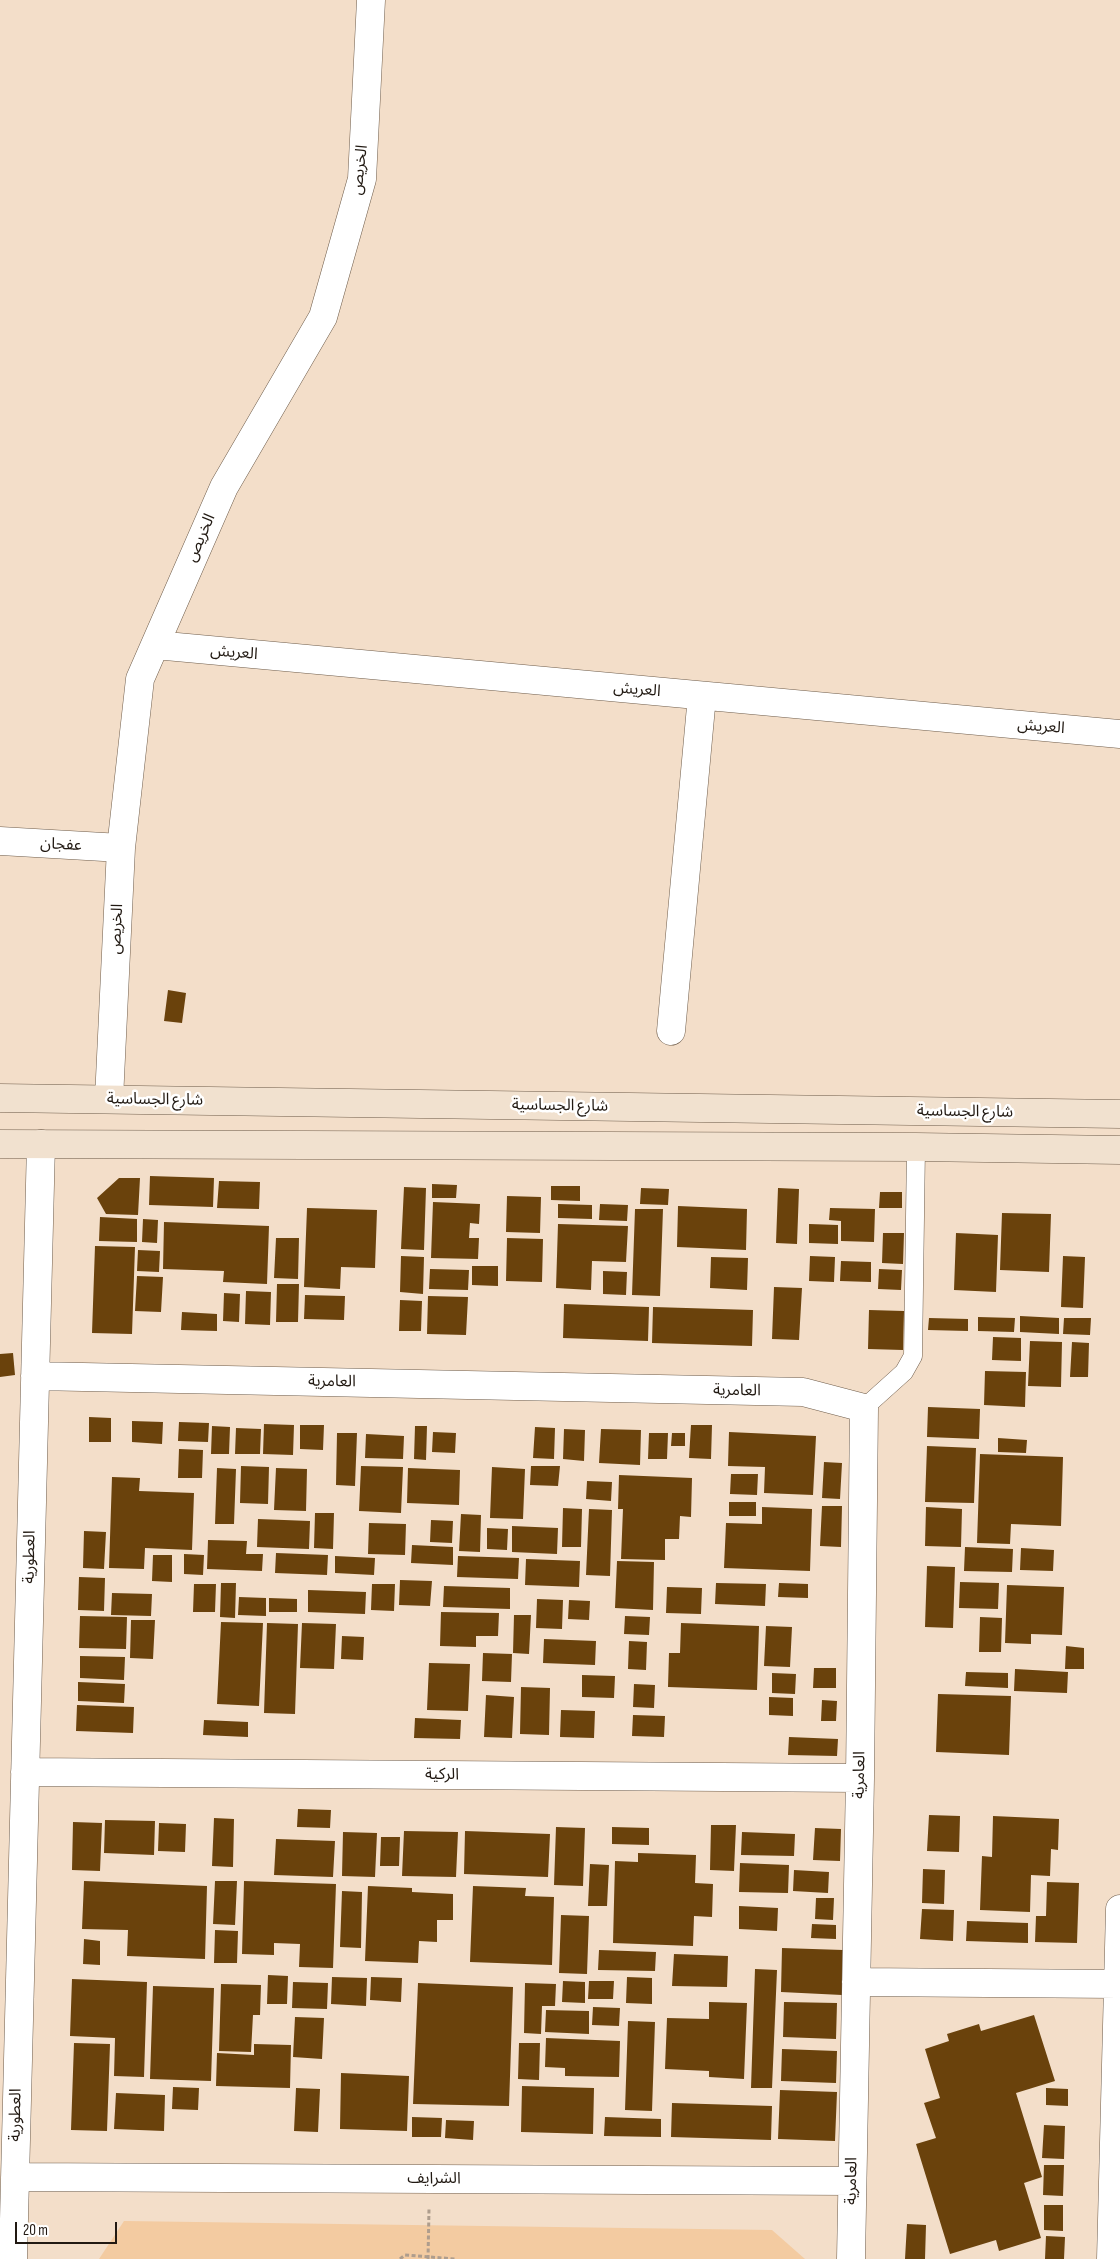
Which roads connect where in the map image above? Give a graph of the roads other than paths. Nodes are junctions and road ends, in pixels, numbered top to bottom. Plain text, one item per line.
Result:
1 (371, 0) edge
2 (155, 646) junction
3 (702, 696) junction
4 (1120, 734) edge
5 (0, 842) edge
6 (121, 848) junction
7 (671, 1031) dead end
8 (0, 1098) edge
9 (109, 1099) junction
10 (1120, 1114) edge
11 (0, 1144) edge
12 (41, 1144) junction
13 (916, 1147) junction
14 (1120, 1150) edge
15 (34, 1376) junction
16 (864, 1408) junction
17 (25, 1772) junction
18 (860, 1778) junction
19 (1120, 1909) edge
20 (10, 1970) edge
21 (856, 1982) junction
22 (1118, 1984) junction
23 (15, 2177) junction
24 (852, 2181) junction
25 (13, 2259) edge
26 (851, 2259) edge
27 (1111, 2259) edge

1 - 2 street, الخريص
2 - 3 street, العريش
2 - 6 street, الخريص
3 - 4 street, العريش
3 - 7 street
5 - 6 street, عفجان
6 - 9 street, الخريص
8 - 9 street, شارع الجساسية
9 - 10 street, شارع الجساسية
11 - 12 street
12 - 13 street
12 - 15 street, العطورية
13 - 14 street
13 - 16 lane
15 - 16 street, العامرية
15 - 17 street, العطورية
16 - 18 street, العامرية
17 - 18 street, الركية
17 - 20 street, العطورية
18 - 21 street, العامرية
19 - 22 street
20 - 23 street, العطورية
21 - 22 street
21 - 24 street, العامرية
22 - 27 street
23 - 24 street, الشرايف
23 - 25 street, العطورية
24 - 26 street, العامرية

